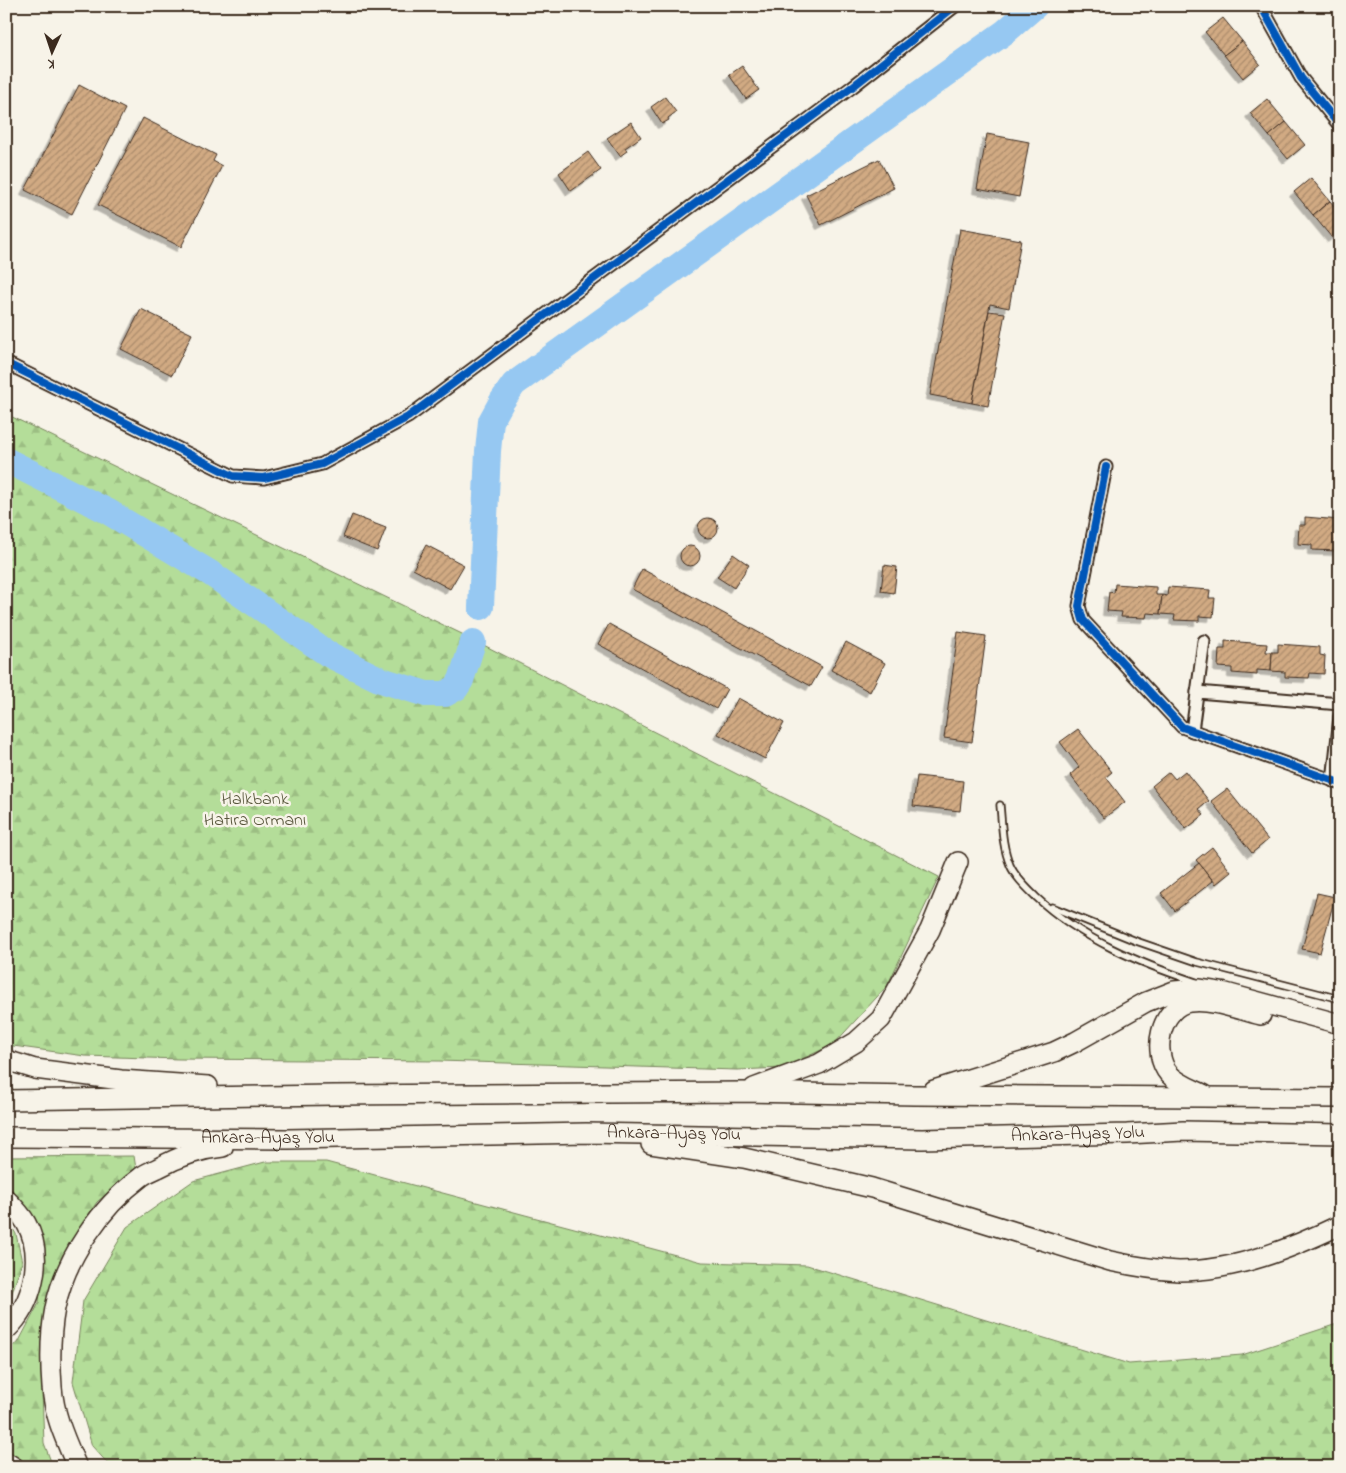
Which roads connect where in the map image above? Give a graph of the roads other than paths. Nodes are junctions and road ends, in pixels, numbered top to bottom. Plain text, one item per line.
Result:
1 (955, 6) edge
2 (1261, 6) edge
3 (1340, 126) edge
4 (6, 363) edge
5 (1106, 467) dead end
6 (1204, 642) dead end
7 (1197, 692) junction
8 (1340, 704) edge
9 (1340, 716) edge
10 (1192, 731) junction
11 (1338, 741) edge
12 (1336, 782) edge
13 (1000, 805) dead end
14 (958, 862) dead end
15 (1044, 904) junction
16 (1226, 993) junction
17 (1340, 999) edge
18 (1340, 1024) edge
19 (1340, 1035) edge
20 (6, 1060) edge
21 (743, 1092) junction
22 (334, 1095) junction
23 (915, 1095) junction
24 (1210, 1097) junction
25 (1340, 1098) edge
26 (6, 1100) edge
27 (586, 1133) junction
28 (1340, 1134) edge
29 (6, 1137) edge
30 (288, 1139) junction
31 (6, 1198) edge
32 (1340, 1225) edge
33 (1331, 1232) edge
34 (6, 1330) edge
35 (6, 1462) edge
36 (14, 1467) edge
37 (77, 1467) edge

1 - 4 street
2 - 3 street
5 - 10 street
6 - 7 street
7 - 8 street
7 - 10 street
9 - 11 street
10 - 12 street
11 - 12 street
13 - 15 lane
14 - 21 highway
15 - 16 lane
15 - 17 lane
16 - 18 highway
16 - 23 highway
19 - 24 highway
20 - 22 highway
21 - 22 highway, Ankara-Ayaş Yolu
21 - 23 highway, Ankara-Ayaş Yolu
22 - 26 highway, Ankara-Ayaş Yolu
23 - 24 highway, Ankara-Ayaş Yolu
24 - 25 highway, Ankara-Ayaş Yolu
27 - 28 highway, Ankara-Ayaş Yolu
27 - 30 highway, Ankara-Ayaş Yolu
27 - 33 highway
29 - 30 highway, Ankara-Ayaş Yolu
30 - 37 highway
31 - 34 highway
32 - 33 highway
35 - 36 highway

